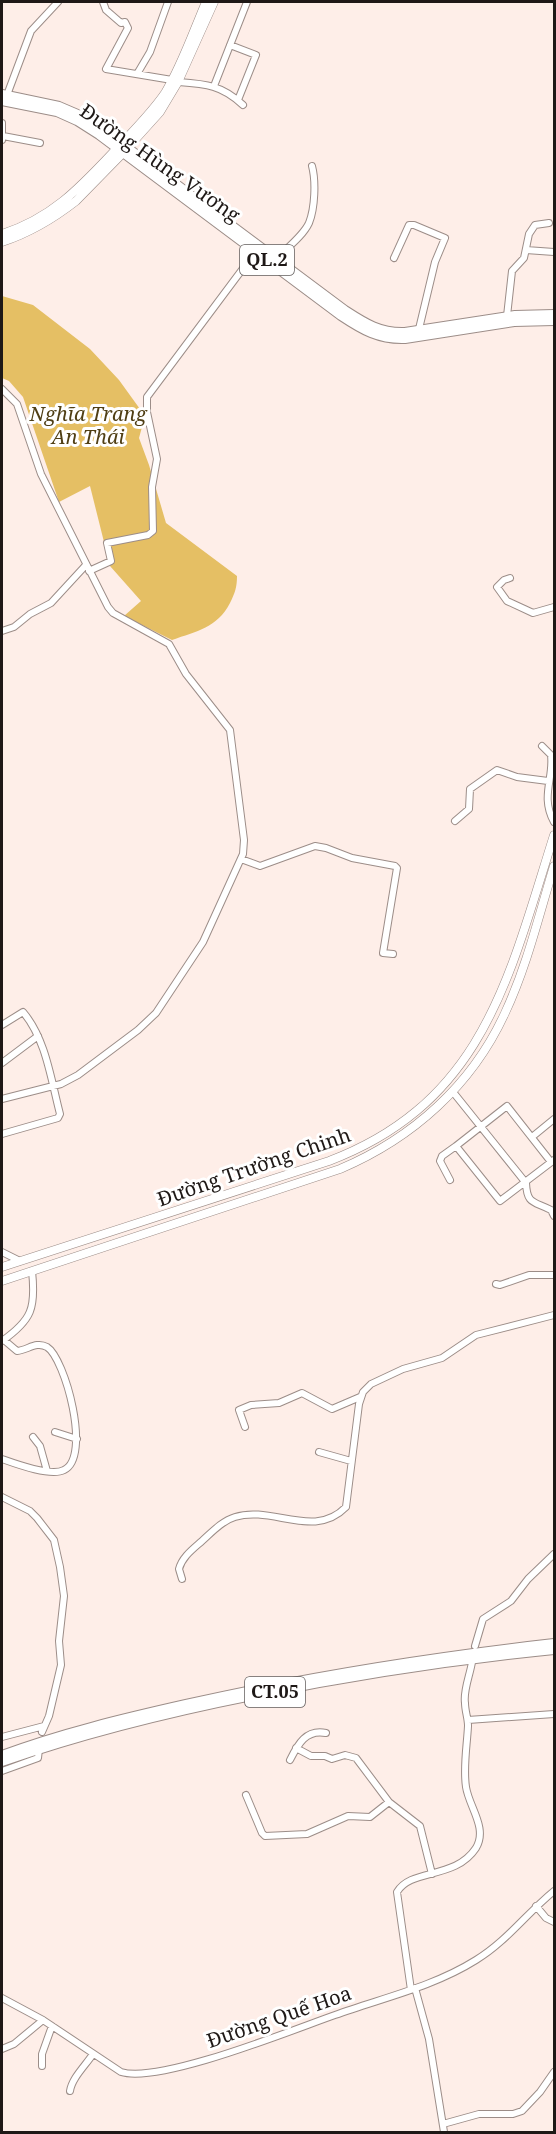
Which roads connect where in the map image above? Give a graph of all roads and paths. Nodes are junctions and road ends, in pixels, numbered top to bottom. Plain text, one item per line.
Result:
1 (58, 2) edge
2 (103, 2) edge
3 (168, 2) edge
4 (206, 2) edge
5 (214, 2) edge
6 (247, 2) edge
7 (193, 42) junction
8 (230, 45) junction
9 (138, 74) junction
10 (172, 86) junction
11 (214, 86) junction
12 (3, 97) edge
13 (2, 123) edge
14 (2, 138) edge
15 (40, 143) dead end
16 (122, 148) junction
17 (312, 166) dead end
18 (549, 223) dead end
19 (2, 234) edge
20 (2, 242) edge
21 (258, 248) junction
22 (526, 250) junction
23 (555, 252) edge
24 (277, 258) junction
25 (394, 258) dead end
26 (555, 314) edge
27 (507, 316) junction
28 (555, 321) edge
29 (418, 334) junction
30 (2, 389) edge
31 (88, 568) junction
32 (510, 578) dead end
33 (555, 607) edge
34 (2, 632) edge
35 (542, 746) dead end
36 (548, 781) junction
37 (455, 821) dead end
38 (555, 822) edge
39 (555, 835) edge
40 (241, 859) junction
41 (555, 866) edge
42 (393, 954) dead end
43 (2, 1025) edge
44 (38, 1036) junction
45 (470, 1051) junction
46 (480, 1057) junction
47 (2, 1063) edge
48 (53, 1086) junction
49 (453, 1092) junction
50 (2, 1099) edge
51 (555, 1119) edge
52 (482, 1126) junction
53 (2, 1134) edge
54 (532, 1137) junction
55 (456, 1146) junction
56 (338, 1158) junction
57 (553, 1161) edge
58 (341, 1168) junction
59 (450, 1180) dead end
60 (525, 1183) junction
61 (555, 1216) edge
62 (2, 1252) edge
63 (20, 1261) junction
64 (2, 1267) edge
65 (32, 1271) junction
66 (555, 1275) edge
67 (2, 1281) edge
68 (496, 1284) dead end
69 (555, 1316) edge
70 (3, 1341) edge
71 (360, 1397) junction
72 (244, 1427) dead end
73 (55, 1432) dead end
74 (33, 1437) dead end
75 (77, 1439) junction
76 (319, 1452) dead end
77 (2, 1459) edge
78 (351, 1461) junction
79 (47, 1471) junction
80 (2, 1497) edge
81 (555, 1554) edge
82 (182, 1579) dead end
83 (555, 1643) edge
84 (475, 1646) dead end
85 (555, 1650) edge
86 (472, 1662) dead end
87 (555, 1714) edge
88 (468, 1720) junction
89 (326, 1733) dead end
90 (2, 1737) edge
91 (296, 1748) junction
92 (39, 1749) dead end
93 (2, 1755) edge
94 (290, 1760) dead end
95 (2, 1763) edge
96 (2, 1771) edge
97 (246, 1795) dead end
98 (389, 1802) junction
99 (432, 1874) junction
100 (555, 1891) edge
101 (536, 1906) junction
102 (555, 1922) edge
103 (413, 1989) junction
104 (2, 1998) edge
105 (43, 2020) junction
106 (52, 2026) junction
107 (2, 2049) edge
108 (93, 2054) junction
109 (42, 2066) dead end
110 (555, 2072) edge
111 (70, 2091) dead end
112 (443, 2124) junction
113 (444, 2133) edge

1 - 12 street
2 - 9 street
3 - 9 street
4 - 7 main road
5 - 7 main road
6 - 8 street
7 - 10 main road
8 - 11 street
8 - 11 street
9 - 10 street
10 - 11 street
10 - 16 main road
12 - 16 highway, Đường Hùng Vương / QL.2
13 - 14 street
14 - 15 street
16 - 19 main road
16 - 20 main road
16 - 21 highway, Đường Hùng Vương / QL.2
17 - 24 street
18 - 22 street
21 - 24 highway, Đường Hùng Vương / QL.2
21 - 29 highway, Đường Hùng Vương / QL.2
21 - 31 street
22 - 23 street
22 - 27 street
24 - 29 highway, Đường Hùng Vương / QL.2
25 - 29 street
26 - 27 highway, Đường Hùng Vương / QL.2
27 - 29 highway, Đường Hùng Vương / QL.2
28 - 29 highway, Đường Hùng Vương / QL.2
30 - 31 street
31 - 34 street
31 - 40 street
32 - 33 street
35 - 36 street
36 - 37 street
36 - 38 street
39 - 45 main road, Đường Trường Chinh
40 - 42 street
40 - 48 street
41 - 46 main road, Đường Trường Chinh
43 - 44 street
44 - 47 street
44 - 48 street
45 - 46 main road
45 - 56 main road, Đường Trường Chinh
46 - 49 main road, Đường Trường Chinh
48 - 50 street
48 - 53 street
49 - 52 street
49 - 58 main road, Đường Trường Chinh
51 - 54 street
52 - 54 street
52 - 55 street
52 - 60 street
54 - 57 street
55 - 59 street
55 - 60 street
56 - 58 main road
56 - 63 main road, Đường Trường Chinh
57 - 60 street
58 - 65 main road, Đường Trường Chinh
60 - 61 street
62 - 63 street
63 - 64 main road, Đường Trường Chinh
65 - 67 main road, Đường Trường Chinh
65 - 70 street
66 - 68 street
69 - 71 street
70 - 75 street
71 - 72 street
71 - 78 street
73 - 75 street
74 - 79 street
75 - 79 street
76 - 78 street
77 - 79 street
78 - 82 street
80 - 90 street
81 - 84 street
83 - 93 highway, CT.05
85 - 95 highway, CT.05
86 - 88 street
87 - 88 street
88 - 99 street
89 - 91 street
91 - 94 street
91 - 98 street
92 - 96 street
97 - 98 street
98 - 99 street
99 - 103 street
100 - 101 street, Đường Quế Hoa
101 - 102 street
101 - 103 street, Đường Quế Hoa
103 - 108 street, Đường Quế Hoa
103 - 112 street
104 - 105 street, Đường Quế Hoa
105 - 106 street, Đường Quế Hoa
105 - 107 street
106 - 108 street, Đường Quế Hoa
106 - 109 street
108 - 111 street
110 - 112 street
112 - 113 street

